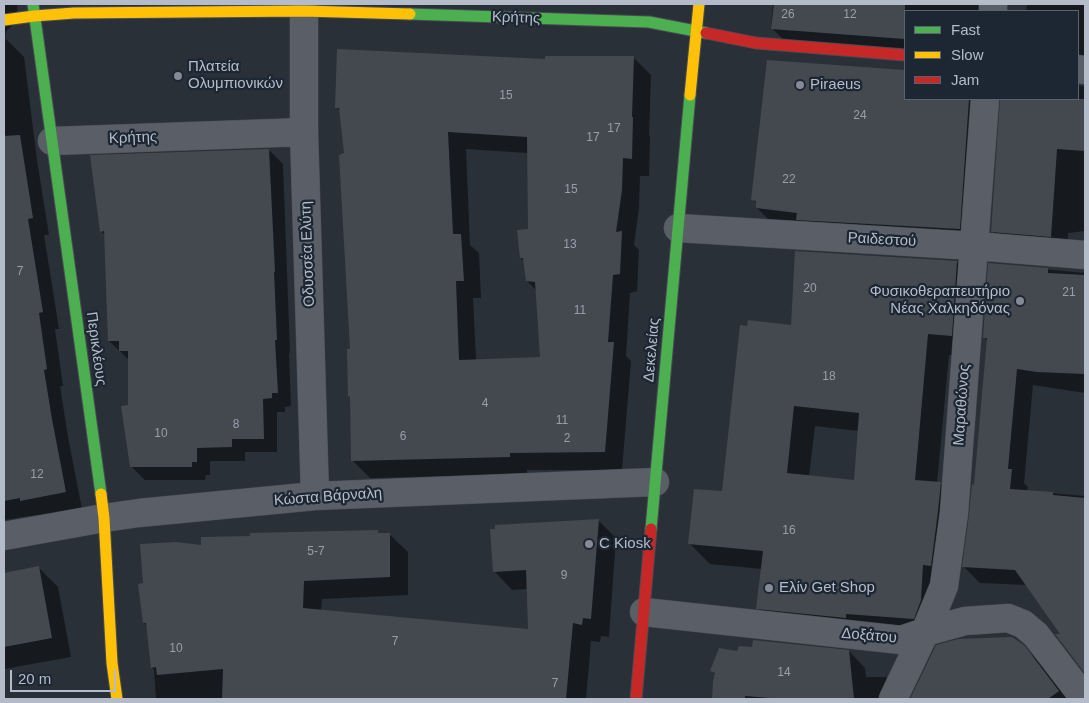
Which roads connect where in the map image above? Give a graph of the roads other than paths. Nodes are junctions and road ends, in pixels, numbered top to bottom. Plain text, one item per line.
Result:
1 (33, 4) edge
2 (699, 4) edge
3 (304, 11) junction
4 (34, 16) junction
5 (4, 20) edge
6 (696, 32) junction
7 (904, 55) edge
8 (985, 100) edge
9 (304, 132) junction
10 (52, 141) junction
11 (678, 228) junction
12 (974, 246) junction
13 (1085, 255) edge
14 (655, 482) junction
15 (315, 496) junction
16 (104, 518) junction
17 (4, 536) edge
18 (644, 612) junction
19 (925, 632) junction
20 (117, 699) edge
21 (636, 699) edge
22 (893, 699) edge
23 (1085, 699) edge

1 - 4 street, Περικλέους
2 - 6 street, Δεκελείας
3 - 4 street, Κρήτης
3 - 6 street, Κρήτης
3 - 9 street, Οδυσσέα Ελύτη
4 - 5 street, Κρήτης
4 - 10 street, Περικλέους
6 - 7 street, Κρήτης
6 - 11 street, Δεκελείας
8 - 12 street, Μαραθώνος
9 - 10 street, Κρήτης
9 - 15 street, Οδυσσέα Ελύτη
10 - 16 street, Περικλέους
11 - 12 street, Ραιδεστού
11 - 14 street, Δεκελείας
12 - 13 street, Ραιδεστού
12 - 19 street, Μαραθώνος
14 - 15 street, Κώστα Βάρναλη
14 - 18 street, Δεκελείας
15 - 16 street, Κώστα Βάρναλη
16 - 17 street, Κώστα Βάρναλη
16 - 20 street, Περικλέους
18 - 19 street, Δοξάτου
18 - 21 street, Δεκελείας
19 - 22 street, Μαραθώνος
19 - 23 street, Δοξάτου

